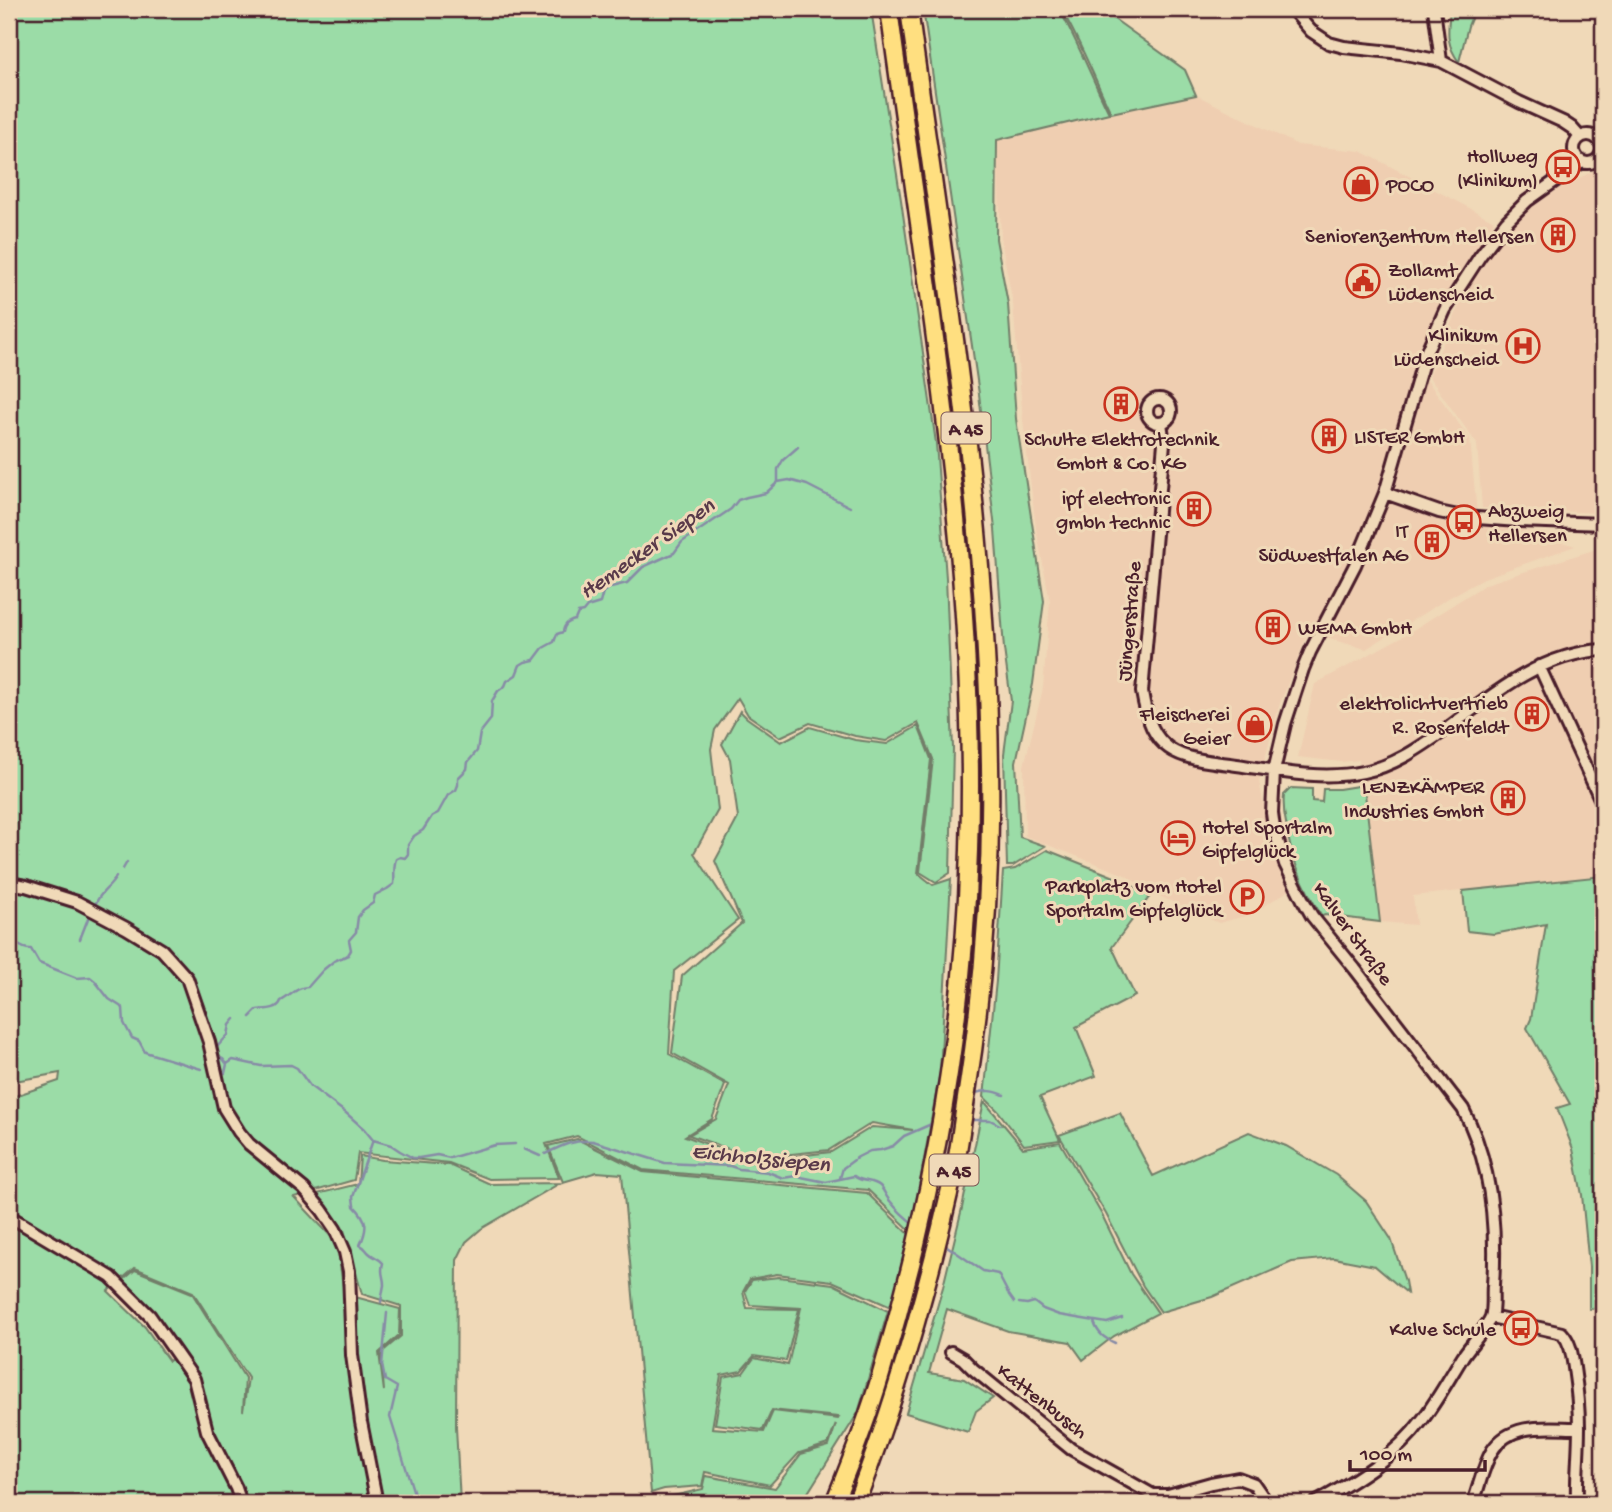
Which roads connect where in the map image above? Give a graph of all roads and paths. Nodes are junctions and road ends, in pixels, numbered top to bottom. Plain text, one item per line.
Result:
1 (889, 9) edge
2 (909, 9) edge
3 (1293, 9) edge
4 (1434, 9) edge
5 (1441, 61) junction
6 (1580, 137) junction
7 (1602, 150) edge
8 (1582, 162) junction
9 (1161, 423) dead end
10 (1385, 493) junction
11 (1603, 524) edge
12 (1603, 650) edge
13 (1539, 666) junction
14 (1274, 771) junction
15 (1603, 805) edge
16 (9, 883) edge
17 (9, 1216) edge
18 (1491, 1317) junction
19 (951, 1352) dead end
20 (1579, 1428) junction
21 (241, 1503) edge
22 (377, 1503) edge
23 (834, 1503) edge
24 (856, 1503) edge
25 (1264, 1503) edge
26 (1315, 1503) edge
27 (1473, 1503) edge
28 (1577, 1503) edge

1 - 23 highway, A 45
2 - 24 highway, A 45
3 - 5 street
4 - 5 street
5 - 6 street
6 - 7 street
6 - 8 street
7 - 8 street
8 - 10 street, Kalver Straße
9 - 14 street, Jüngerstraße
10 - 11 street
10 - 14 street, Kalver Straße
12 - 13 street, Jüngerstraße
13 - 14 street, Jüngerstraße
13 - 15 street
14 - 18 street, Kalver Straße
16 - 22 street
17 - 21 street
18 - 20 street
18 - 26 street
19 - 25 street, Kattenbusch
20 - 27 street
20 - 28 street

